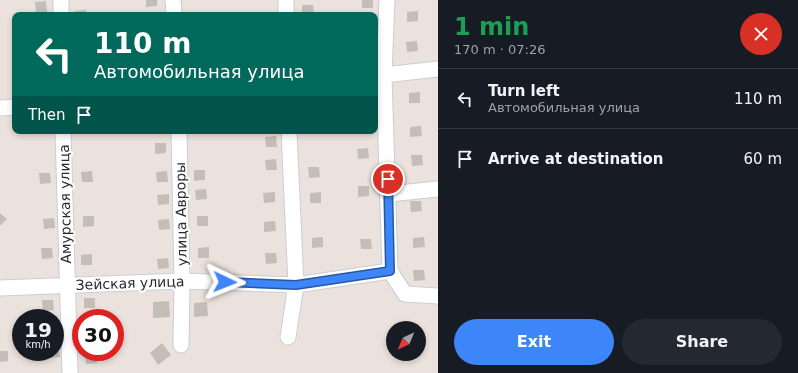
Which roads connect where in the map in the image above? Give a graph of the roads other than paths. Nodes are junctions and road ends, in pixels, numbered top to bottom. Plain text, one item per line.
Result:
1 (61, 0) edge
2 (173, 0) edge
3 (286, 0) edge
4 (387, 0) edge
5 (62, 12) edge
6 (174, 12) edge
7 (286, 12) edge
8 (438, 69) edge
9 (380, 76) edge
10 (12, 107) edge
11 (0, 108) edge
12 (63, 134) edge
13 (179, 134) edge
14 (289, 134) edge
15 (438, 189) edge
16 (389, 194) junction
17 (390, 271) junction
18 (182, 281) junction
19 (67, 285) junction
20 (296, 285) junction
21 (0, 288) edge
22 (438, 296) edge
23 (288, 337) dead end
24 (181, 345) dead end
25 (70, 373) edge

1 - 5 street
2 - 6 street
3 - 7 street
4 - 9 street
8 - 9 street
9 - 16 street
10 - 11 street
12 - 19 street, Амурская улица
13 - 18 street, улица Авроры
14 - 20 street
15 - 16 street
16 - 17 street
17 - 20 street, Зейская улица
17 - 22 street
18 - 19 street, Зейская улица
18 - 20 street, Зейская улица
18 - 24 street, улица Авроры
19 - 21 street, Зейская улица
19 - 25 street, Амурская улица
20 - 23 street

